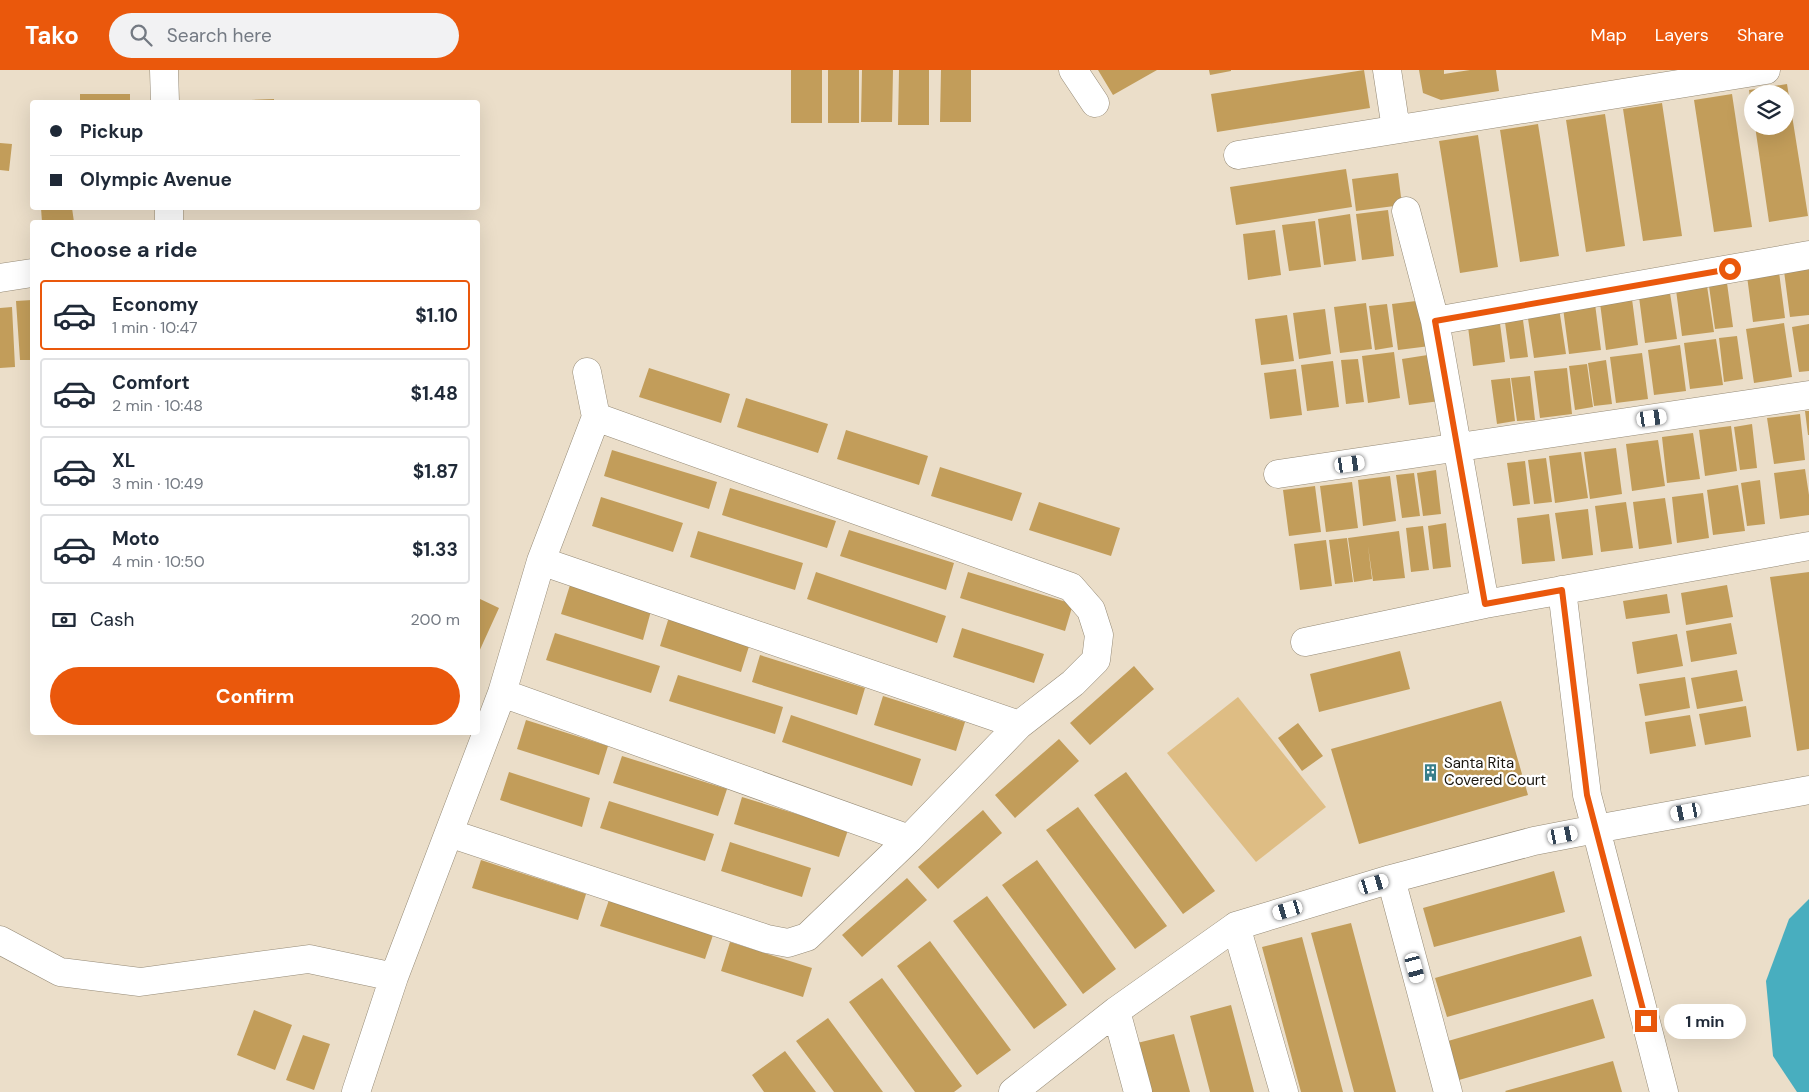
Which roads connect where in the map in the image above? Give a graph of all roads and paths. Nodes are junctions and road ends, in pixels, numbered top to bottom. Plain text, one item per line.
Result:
1 (164, 70) edge
2 (1073, 70) edge
3 (1386, 70) edge
4 (1766, 70) edge
5 (1620, 82) edge
6 (165, 100) edge
7 (1095, 103) dead end
8 (1396, 129) junction
9 (1238, 155) dead end
10 (1406, 211) dead end
11 (1809, 255) edge
12 (30, 273) edge
13 (0, 278) edge
14 (1435, 321) junction
15 (587, 372) dead end
16 (1809, 395) edge
17 (596, 417) junction
18 (1457, 448) junction
19 (1278, 474) dead end
20 (1809, 546) edge
21 (541, 561) junction
22 (1562, 590) junction
23 (1485, 604) junction
24 (1305, 642) dead end
25 (502, 693) junction
26 (1019, 725) junction
27 (1809, 790) edge
28 (1596, 828) junction
29 (449, 833) junction
30 (908, 839) junction
31 (1391, 879) junction
32 (1236, 926) junction
33 (0, 940) edge
34 (394, 977) junction
35 (1116, 1011) junction
36 (356, 1092) edge
37 (1013, 1092) edge
38 (1138, 1092) edge
39 (1284, 1092) edge
40 (1448, 1092) edge
41 (1664, 1092) edge

1 - 6 street
2 - 7 street
3 - 8 street
4 - 5 street
5 - 8 street
8 - 9 street
10 - 14 street
11 - 14 street
12 - 13 street
14 - 18 street
15 - 17 street
16 - 18 street
17 - 21 street
17 - 26 street
18 - 19 street
18 - 23 street
20 - 22 street
21 - 25 street
21 - 26 street
22 - 23 street
22 - 28 street
23 - 24 street
25 - 29 street
25 - 30 street
26 - 30 street
27 - 28 street
28 - 31 street
28 - 41 street
29 - 30 street
29 - 34 street
31 - 32 street
31 - 40 street
32 - 35 street
32 - 39 street
33 - 34 street
34 - 36 street
35 - 37 street
35 - 38 street

